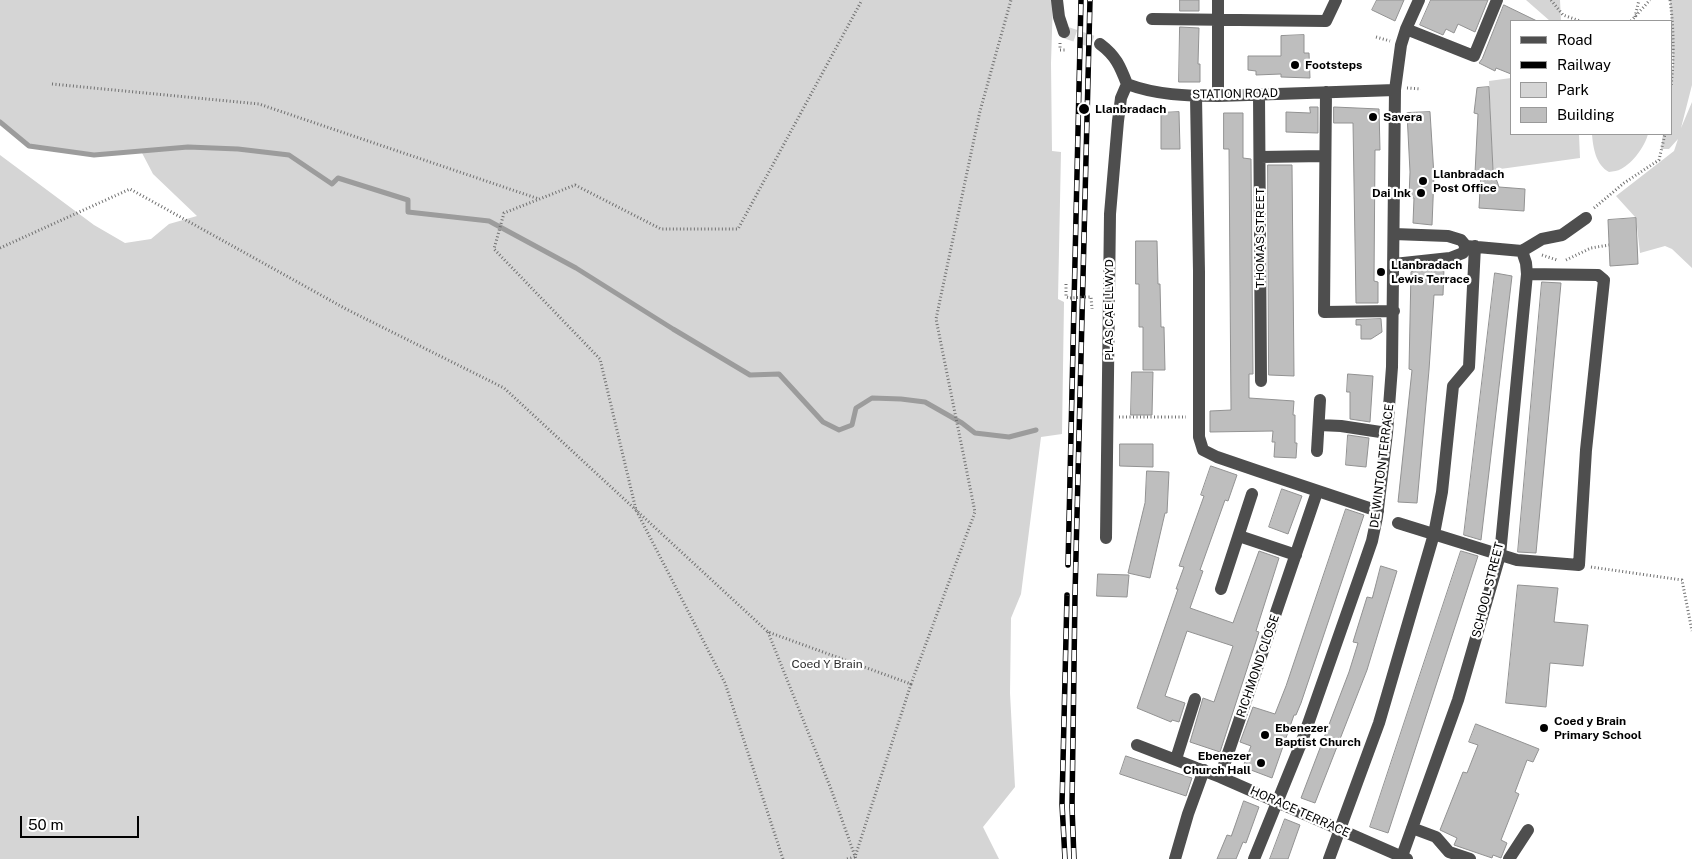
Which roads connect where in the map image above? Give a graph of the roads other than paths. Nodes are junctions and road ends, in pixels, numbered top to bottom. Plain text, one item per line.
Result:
1 (1057, 0) edge
2 (1218, 0) edge
3 (1336, 0) edge
4 (1419, 0) edge
5 (1498, 0) edge
6 (1152, 18) dead end
7 (1218, 20) junction
8 (1406, 29) junction
9 (1064, 32) dead end
10 (1100, 44) tunnel mouth
11 (1127, 84) junction
12 (1394, 90) junction
13 (1326, 92) junction
14 (1259, 95) junction
15 (1196, 96) junction
16 (1218, 96) junction
17 (1325, 156) junction
18 (1260, 157) junction
19 (1586, 218) road end
20 (1394, 234) junction
21 (1470, 246) junction
22 (1522, 251) junction
23 (1394, 264) junction
24 (1527, 274) junction
25 (1394, 311) junction
26 (1261, 381) dead end
27 (1320, 400) dead end
28 (1319, 425) junction
29 (1387, 433) junction
30 (1317, 451) dead end
31 (1317, 492) junction
32 (1252, 494) dead end
33 (1378, 511) junction
34 (1398, 523) dead end
35 (1434, 534) junction
36 (1239, 536) junction
37 (1106, 538) dead end
38 (1296, 555) junction
39 (1500, 555) junction
40 (1221, 589) dead end
41 (1195, 699) dead end
42 (1137, 745) dead end
43 (1176, 759) junction
44 (1204, 770) junction
45 (1220, 777) junction
46 (1277, 802) junction
47 (1412, 828) junction
48 (1339, 830) junction
49 (1528, 830) dead end
50 (1403, 858) edge
51 (1175, 859) edge
52 (1254, 859) edge
53 (1329, 859) edge
54 (1470, 859) edge
55 (1509, 859) edge

1 - 9 street
2 - 7 street
3 - 7 street
4 - 8 street, DE WINTON TERRACE
5 - 8 street
6 - 7 street
7 - 16 street
8 - 12 street, DE WINTON TERRACE
10 - 11 street
11 - 15 street, STATION ROAD
11 - 37 street, PLAS CAE LLWYD
12 - 13 street, STATION ROAD
12 - 20 street, DE WINTON TERRACE
13 - 14 street, STATION ROAD
13 - 17 street
14 - 16 street, STATION ROAD
14 - 18 street, THOMAS STREET
15 - 16 street, STATION ROAD
15 - 31 street
17 - 18 street
17 - 25 street
18 - 26 street, THOMAS STREET
19 - 22 street
20 - 21 street
20 - 23 street, DE WINTON TERRACE
21 - 22 street
21 - 23 street
21 - 35 street
22 - 24 street, SCHOOL STREET
23 - 25 street, DE WINTON TERRACE
24 - 39 street, SCHOOL STREET
24 - 39 street
25 - 29 street, DE WINTON TERRACE
27 - 28 street
28 - 29 street
28 - 30 street
29 - 33 street, DE WINTON TERRACE
31 - 33 street
31 - 38 street, RICHMOND CLOSE
32 - 36 street
33 - 46 street, DE WINTON TERRACE
34 - 35 street
35 - 39 street
35 - 48 street
36 - 38 street
36 - 40 street
38 - 45 street, RICHMOND CLOSE
39 - 47 street, SCHOOL STREET
41 - 43 street
42 - 43 street, HORACE TERRACE
43 - 44 street, HORACE TERRACE
44 - 45 street, HORACE TERRACE
44 - 51 street
45 - 46 street, HORACE TERRACE
46 - 48 street, HORACE TERRACE
46 - 52 street, DE WINTON TERRACE
47 - 50 street, SCHOOL STREET
47 - 54 street
48 - 50 street, HORACE TERRACE
48 - 53 street
49 - 55 street

